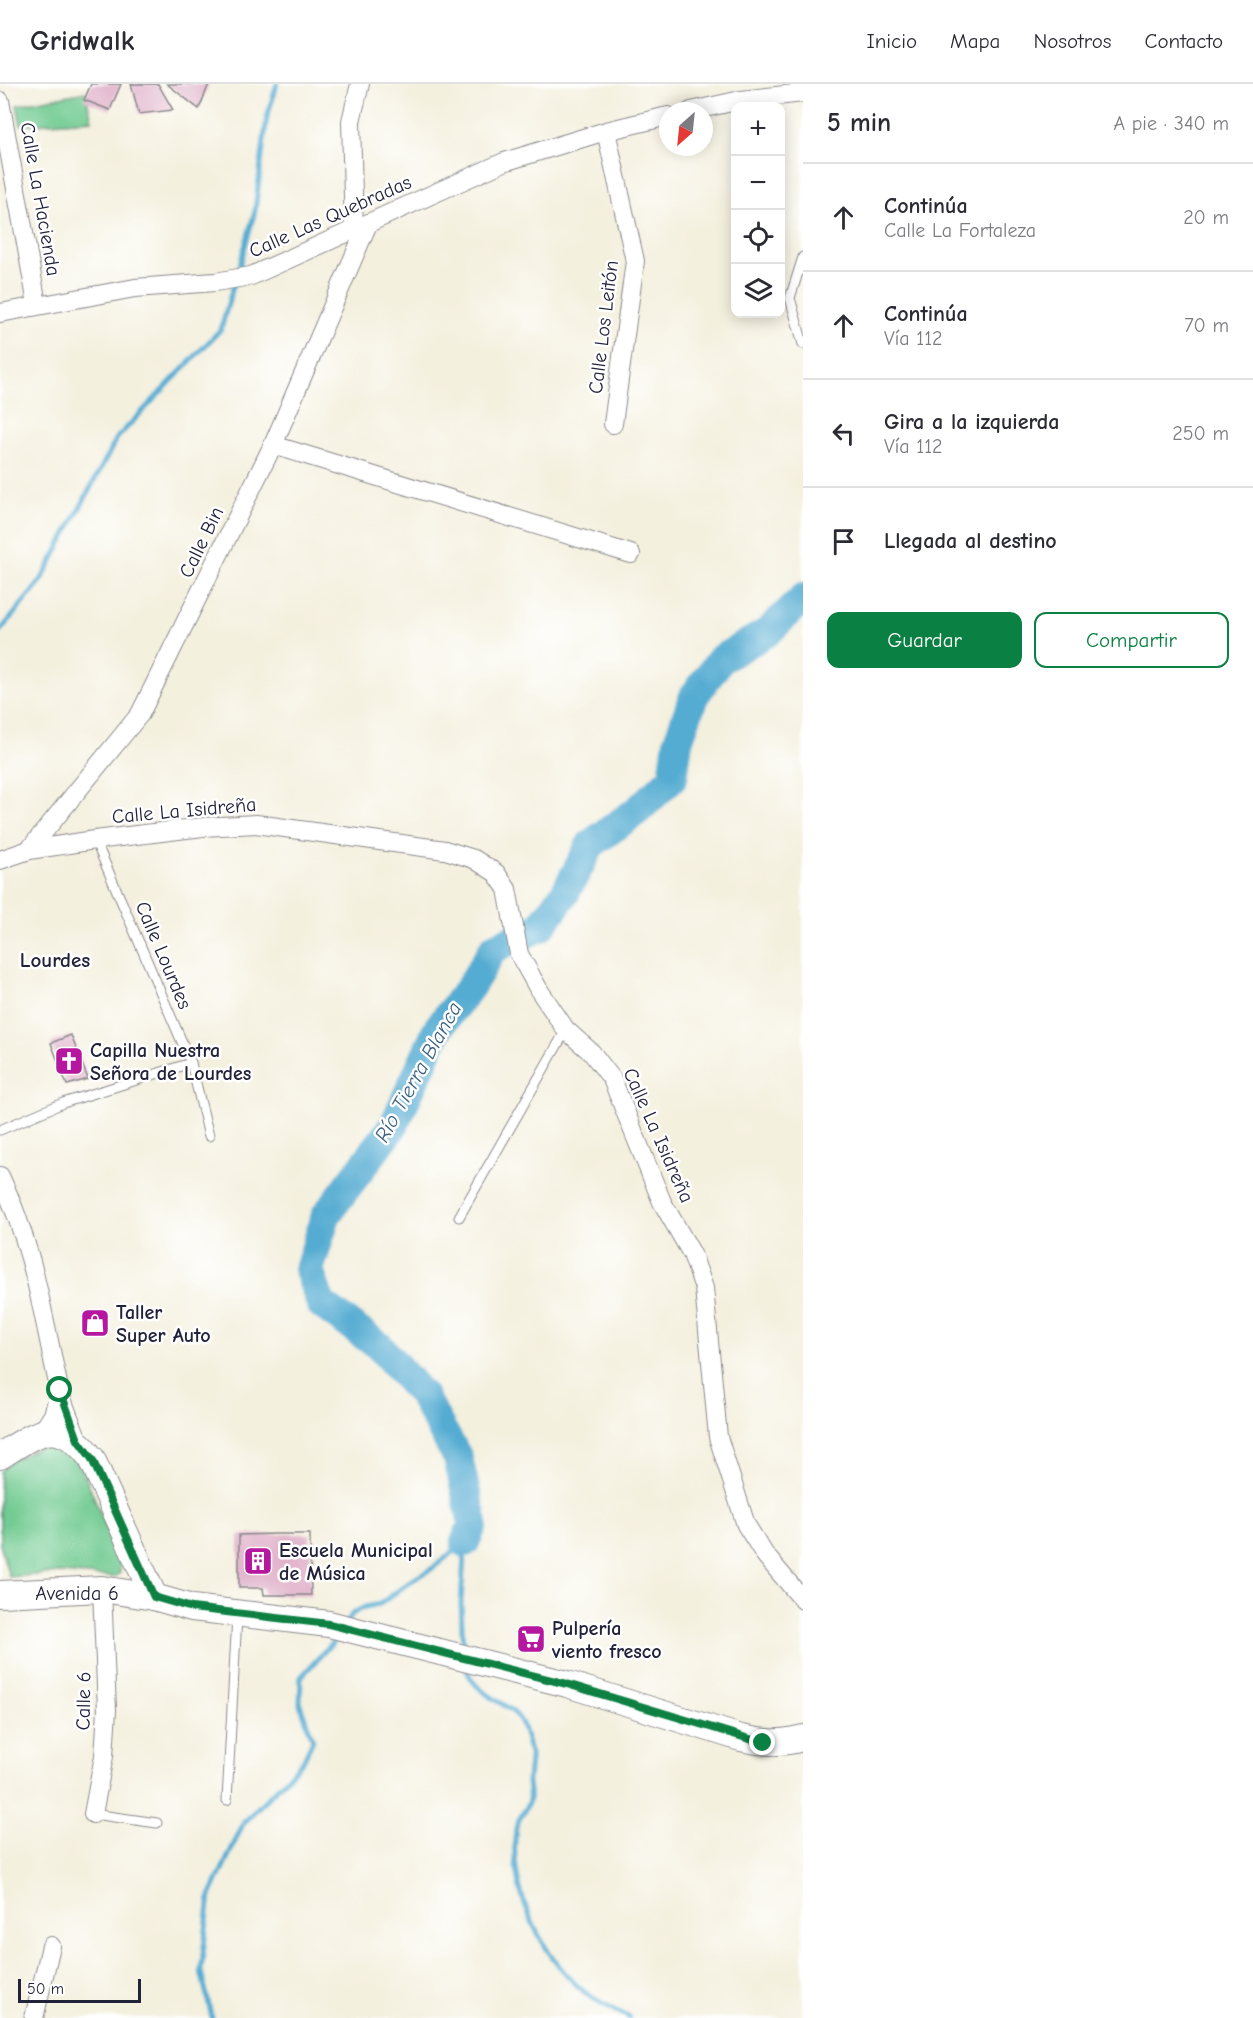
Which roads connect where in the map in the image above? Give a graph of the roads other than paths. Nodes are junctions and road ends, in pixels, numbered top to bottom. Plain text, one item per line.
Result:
1 (360, 84) edge
2 (803, 93) edge
3 (0, 101) edge
4 (713, 106) edge
5 (659, 118) edge
6 (606, 131) junction
7 (361, 229) junction
8 (803, 257) edge
9 (37, 304) junction
10 (0, 313) edge
11 (803, 344) edge
12 (613, 424) dead end
13 (273, 445) junction
14 (631, 554) dead end
15 (95, 840) junction
16 (28, 850) junction
17 (0, 860) edge
18 (566, 1030) junction
19 (190, 1063) junction
20 (0, 1130) edge
21 (209, 1136) dead end
22 (0, 1176) edge
23 (459, 1217) dead end
24 (60, 1390) junction
25 (60, 1434) junction
26 (0, 1456) edge
27 (134, 1552) junction
28 (102, 1589) junction
29 (0, 1594) edge
30 (154, 1597) junction
31 (803, 1600) edge
32 (237, 1614) junction
33 (803, 1737) edge
34 (227, 1800) dead end
35 (93, 1814) joint
36 (157, 1823) dead end
37 (51, 1946) dead end
38 (34, 2018) edge

1 - 7 street
2 - 4 street
3 - 9 street, Calle La Hacienda
5 - 6 street, Calle Las Quebradas
6 - 7 street, Calle Las Quebradas
6 - 12 street, Calle Los Leitón
7 - 9 street, Calle Las Quebradas
7 - 13 street, Calle Bin
8 - 11 lane
9 - 10 street, Calle Las Quebradas
13 - 14 street
13 - 16 street, Calle Bin
15 - 16 street, Calle La Isidreña
15 - 18 street, Calle La Isidreña
15 - 19 lane, Calle Lourdes
16 - 17 street, Calle La Isidreña
18 - 23 lane
18 - 31 street, Calle La Isidreña
19 - 20 lane
19 - 21 lane, Calle Lourdes
22 - 24 street
24 - 25 street
24 - 25 street
25 - 26 main road
25 - 27 main road
27 - 28 main road
27 - 30 main road
28 - 29 main road, Avenida 6
28 - 30 main road, Avenida 6
28 - 35 street, Calle 6
30 - 32 main road, Avenida 6
32 - 33 main road, Avenida 6
32 - 34 lane
35 - 36 lane
37 - 38 street

